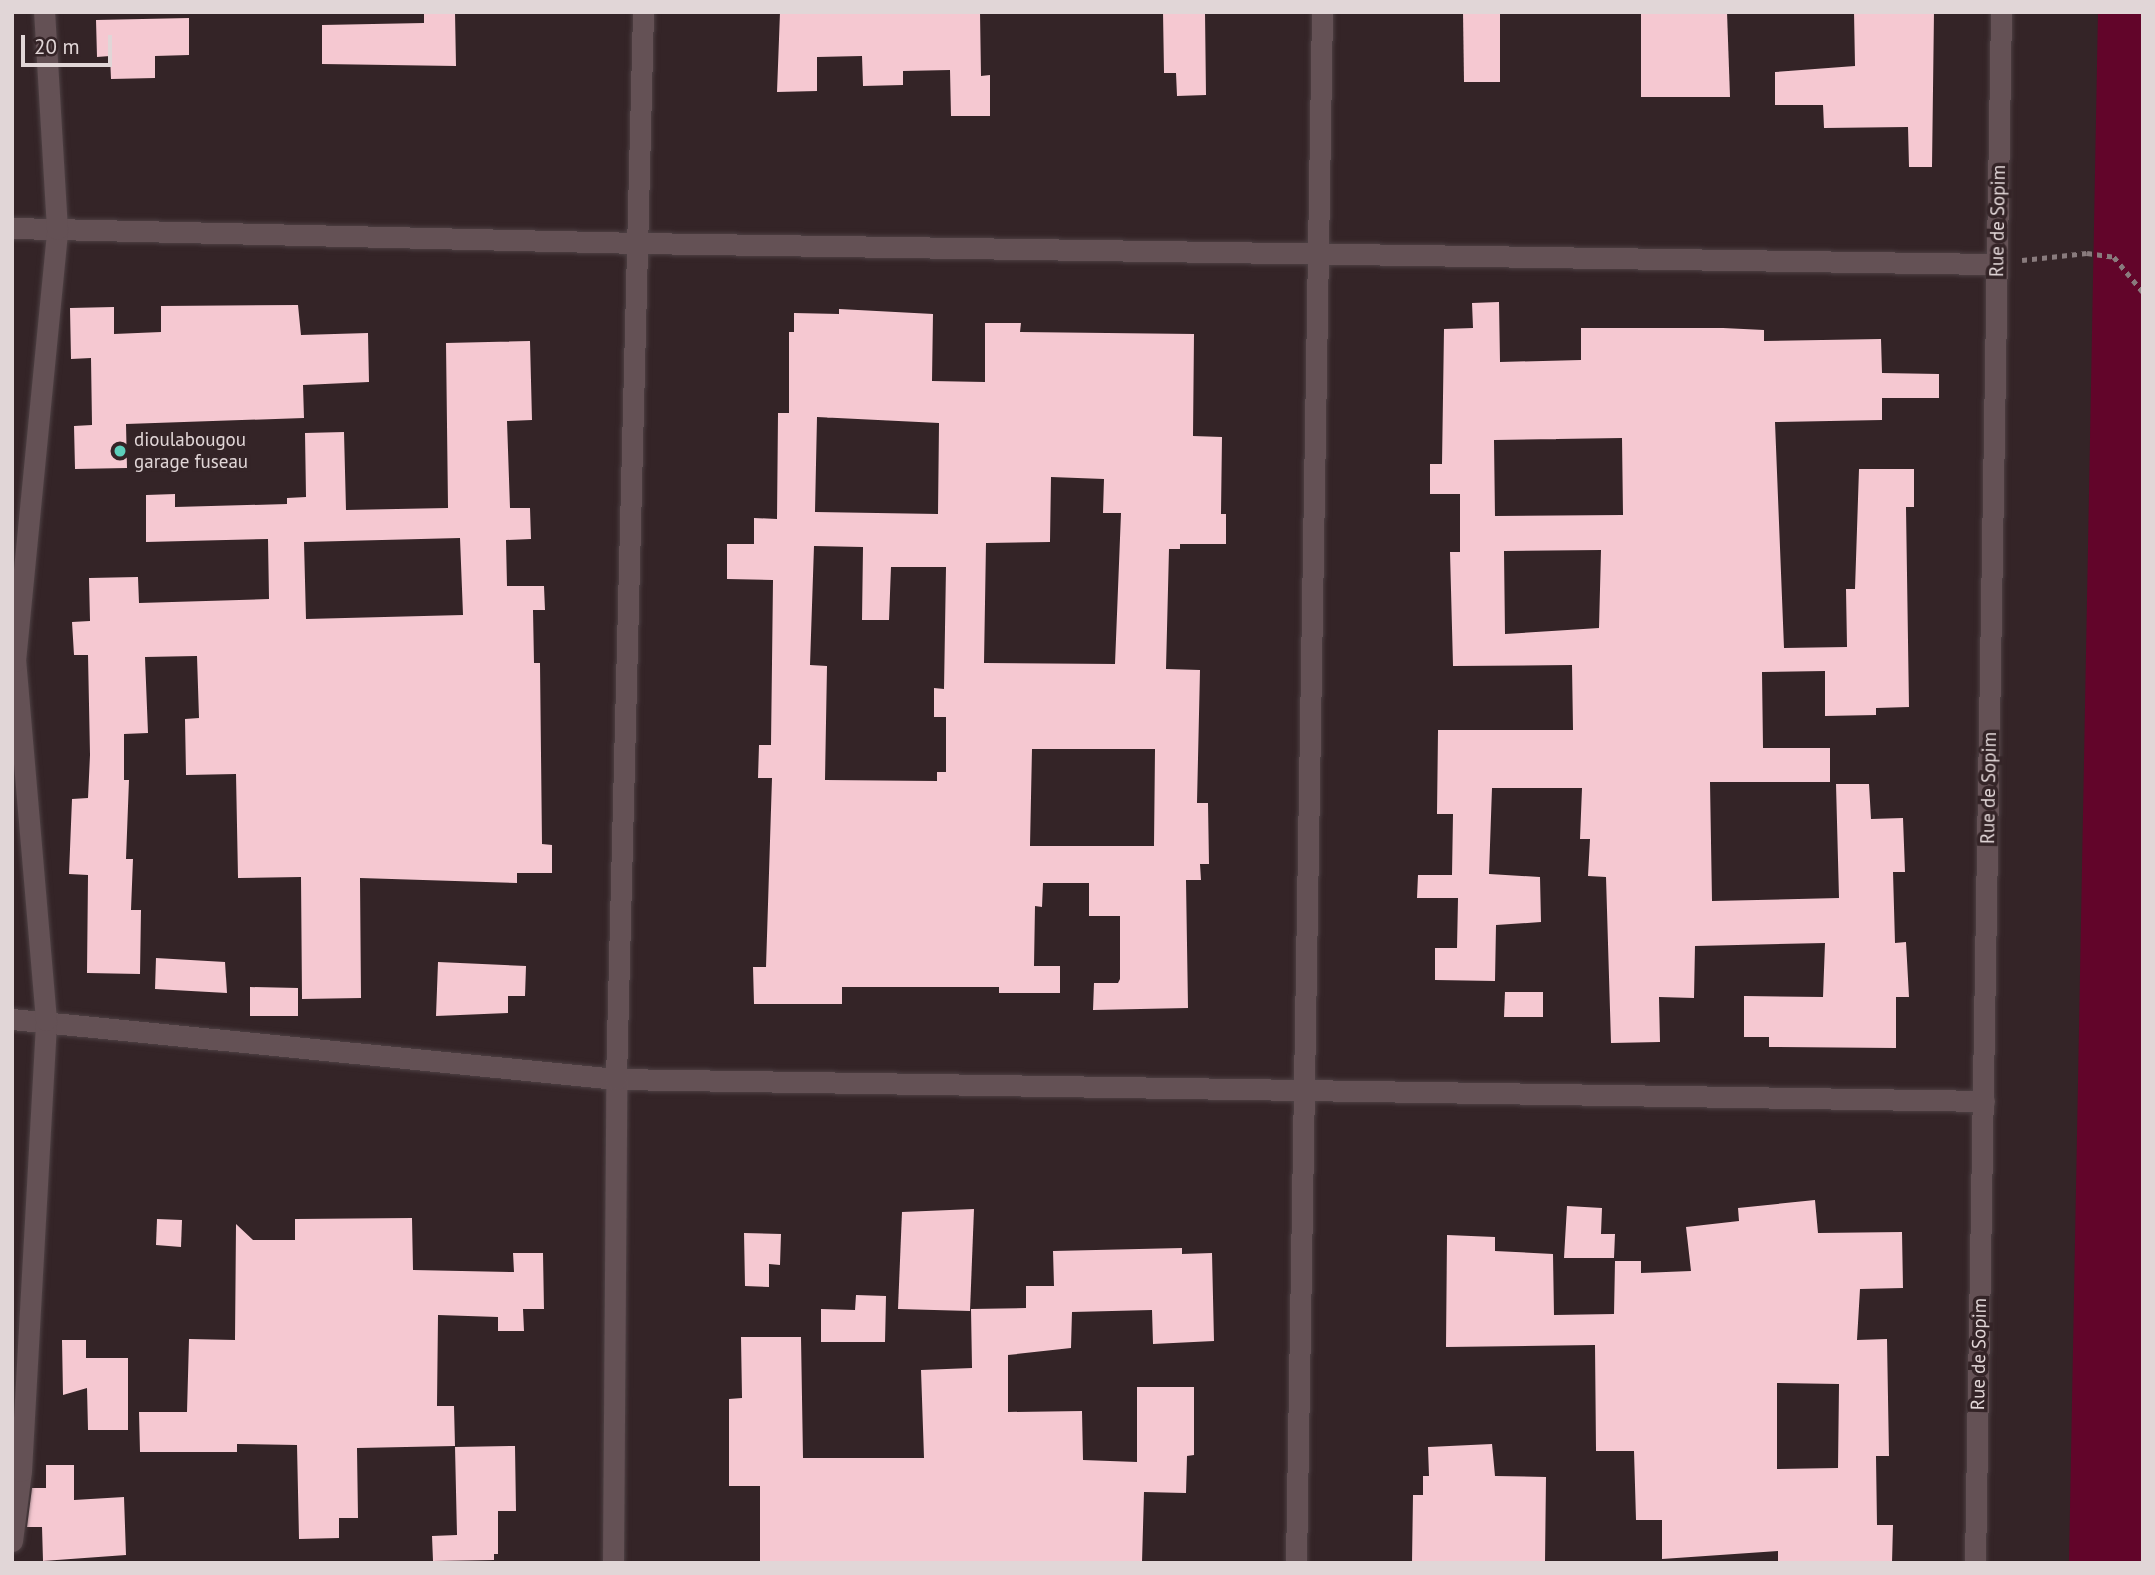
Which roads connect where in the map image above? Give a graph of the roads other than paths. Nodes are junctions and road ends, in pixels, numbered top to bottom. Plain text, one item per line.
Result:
1 (44, 12) edge
2 (643, 12) edge
3 (1322, 12) edge
4 (2001, 12) edge
5 (12, 228) edge
6 (57, 229) junction
7 (639, 243) junction
8 (1318, 253) junction
9 (1997, 264) junction
10 (12, 1018) edge
11 (46, 1020) junction
12 (616, 1079) junction
13 (1305, 1090) junction
14 (1984, 1101) junction
15 (12, 1541) edge
16 (613, 1563) edge
17 (1296, 1563) edge
18 (1975, 1563) edge

1 - 6 street
2 - 7 street
3 - 8 street
4 - 9 street, Rue de Sopim
5 - 6 street
6 - 7 street
6 - 11 street
7 - 8 street
7 - 12 street
8 - 9 street
8 - 13 street
9 - 14 street, Rue de Sopim
10 - 11 street
11 - 12 street
11 - 15 street
12 - 13 street
12 - 16 street
13 - 14 street
13 - 17 street
14 - 18 street, Rue de Sopim

